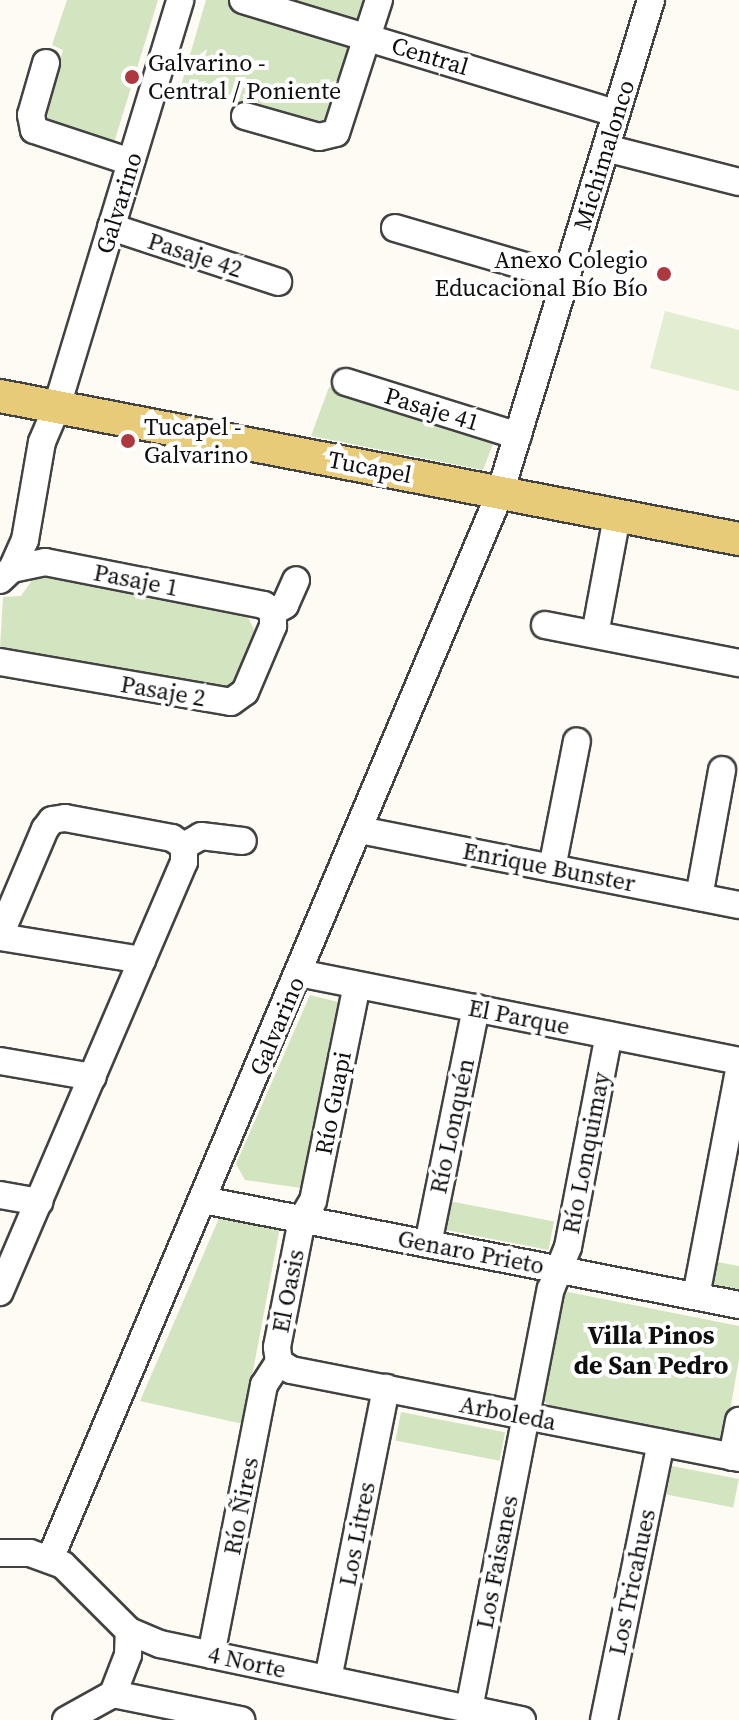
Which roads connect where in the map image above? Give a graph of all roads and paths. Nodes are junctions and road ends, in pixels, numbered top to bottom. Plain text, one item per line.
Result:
1 (180, 0) edge
2 (243, 0) edge
3 (379, 0) edge
4 (651, 0) edge
5 (367, 37) junction
6 (46, 63) dead end
7 (616, 113) junction
8 (245, 116) dead end
9 (606, 148) junction
10 (131, 162) junction
11 (739, 182) edge
12 (111, 227) junction
13 (395, 228) dead end
14 (566, 278) junction
15 (278, 282) dead end
16 (346, 382) dead end
17 (0, 396) edge
18 (57, 406) junction
19 (518, 436) junction
20 (500, 493) junction
21 (617, 516) junction
22 (739, 539) edge
23 (4, 570) edge
24 (296, 580) dead end
25 (273, 612) junction
26 (545, 625) dead end
27 (595, 634) junction
28 (0, 662) edge
29 (739, 663) edge
30 (577, 741) dead end
31 (722, 770) dead end
32 (360, 830) junction
33 (243, 841) dead end
34 (184, 846) junction
35 (552, 868) junction
36 (699, 897) junction
37 (739, 905) edge
38 (0, 936) edge
39 (142, 960) junction
40 (299, 973) junction
41 (357, 985) junction
42 (476, 1008) junction
43 (609, 1035) junction
44 (0, 1061) edge
45 (739, 1061) edge
46 (739, 1070) edge
47 (93, 1077) junction
48 (0, 1195) edge
49 (203, 1200) junction
50 (39, 1202) junction
51 (302, 1219) junction
52 (428, 1244) junction
53 (559, 1270) junction
54 (0, 1292) edge
55 (696, 1296) junction
56 (739, 1305) edge
57 (279, 1362) junction
58 (386, 1388) junction
59 (526, 1416) junction
60 (739, 1421) edge
61 (661, 1443) junction
62 (736, 1458) edge
63 (0, 1553) edge
64 (50, 1559) junction
65 (129, 1631) junction
66 (211, 1655) junction
67 (328, 1679) junction
68 (113, 1694) junction
69 (469, 1709) junction
70 (66, 1720) edge
71 (241, 1720) edge
72 (522, 1720) edge
73 (604, 1720) edge

1 - 10 street, Galvarino
2 - 5 street, Central
3 - 5 street
4 - 7 street, Michimalonco
5 - 7 street, Central
5 - 8 street
6 - 10 street
7 - 9 street, Michimalonco
9 - 11 street
9 - 14 street, Michimalonco
10 - 12 street, Galvarino
12 - 15 street, Pasaje 42
12 - 18 street, Galvarino
13 - 14 street
14 - 19 street, Michimalonco
16 - 19 street, Pasaje 41
17 - 18 main road, Tucapel
18 - 20 main road, Tucapel
18 - 23 street, Galvarino
19 - 20 street, Michimalonco
20 - 21 main road, Tucapel
20 - 32 street, Galvarino
21 - 22 main road, Tucapel
21 - 27 street
23 - 25 street, Pasaje 1
24 - 25 street, Pasaje 2
25 - 28 street, Pasaje 2
26 - 27 street
27 - 29 street
30 - 35 street
31 - 36 street
32 - 35 street, Enrique Bunster
32 - 40 street, Galvarino
33 - 34 street
34 - 38 street
34 - 39 street
35 - 36 street, Enrique Bunster
36 - 37 street, Enrique Bunster
38 - 39 street
39 - 47 street
40 - 41 street, El Parque
40 - 49 street, Galvarino
41 - 42 street, El Parque
41 - 51 street, Río Guapi
42 - 43 street, El Parque
42 - 52 street, Río Lonquén
43 - 45 street, El Parque
43 - 53 street, Río Lonquimay
44 - 47 street
46 - 55 street
47 - 50 street
48 - 50 street
49 - 51 street, Genaro Prieto
49 - 64 street, Galvarino
50 - 54 street
51 - 52 street, Genaro Prieto
51 - 57 street, El Oasis
52 - 53 street, Genaro Prieto
53 - 55 street, Genaro Prieto
53 - 59 street, Río Lonquimay
55 - 56 street, Genaro Prieto
57 - 58 street, Arboleda
57 - 66 street, Río Ñires
58 - 59 street, Arboleda
58 - 67 street, Los Litres
59 - 61 street, Arboleda
59 - 69 street, Los Faisanes
60 - 62 street
61 - 62 street, Arboleda
61 - 73 street, Los Tricahues
63 - 64 street, 4 Norte
64 - 65 street, 4 Norte
65 - 66 street, 4 Norte
65 - 68 street
66 - 67 street, 4 Norte
67 - 69 street, 4 Norte
68 - 70 street
68 - 71 street
69 - 72 street, 4 Norte

